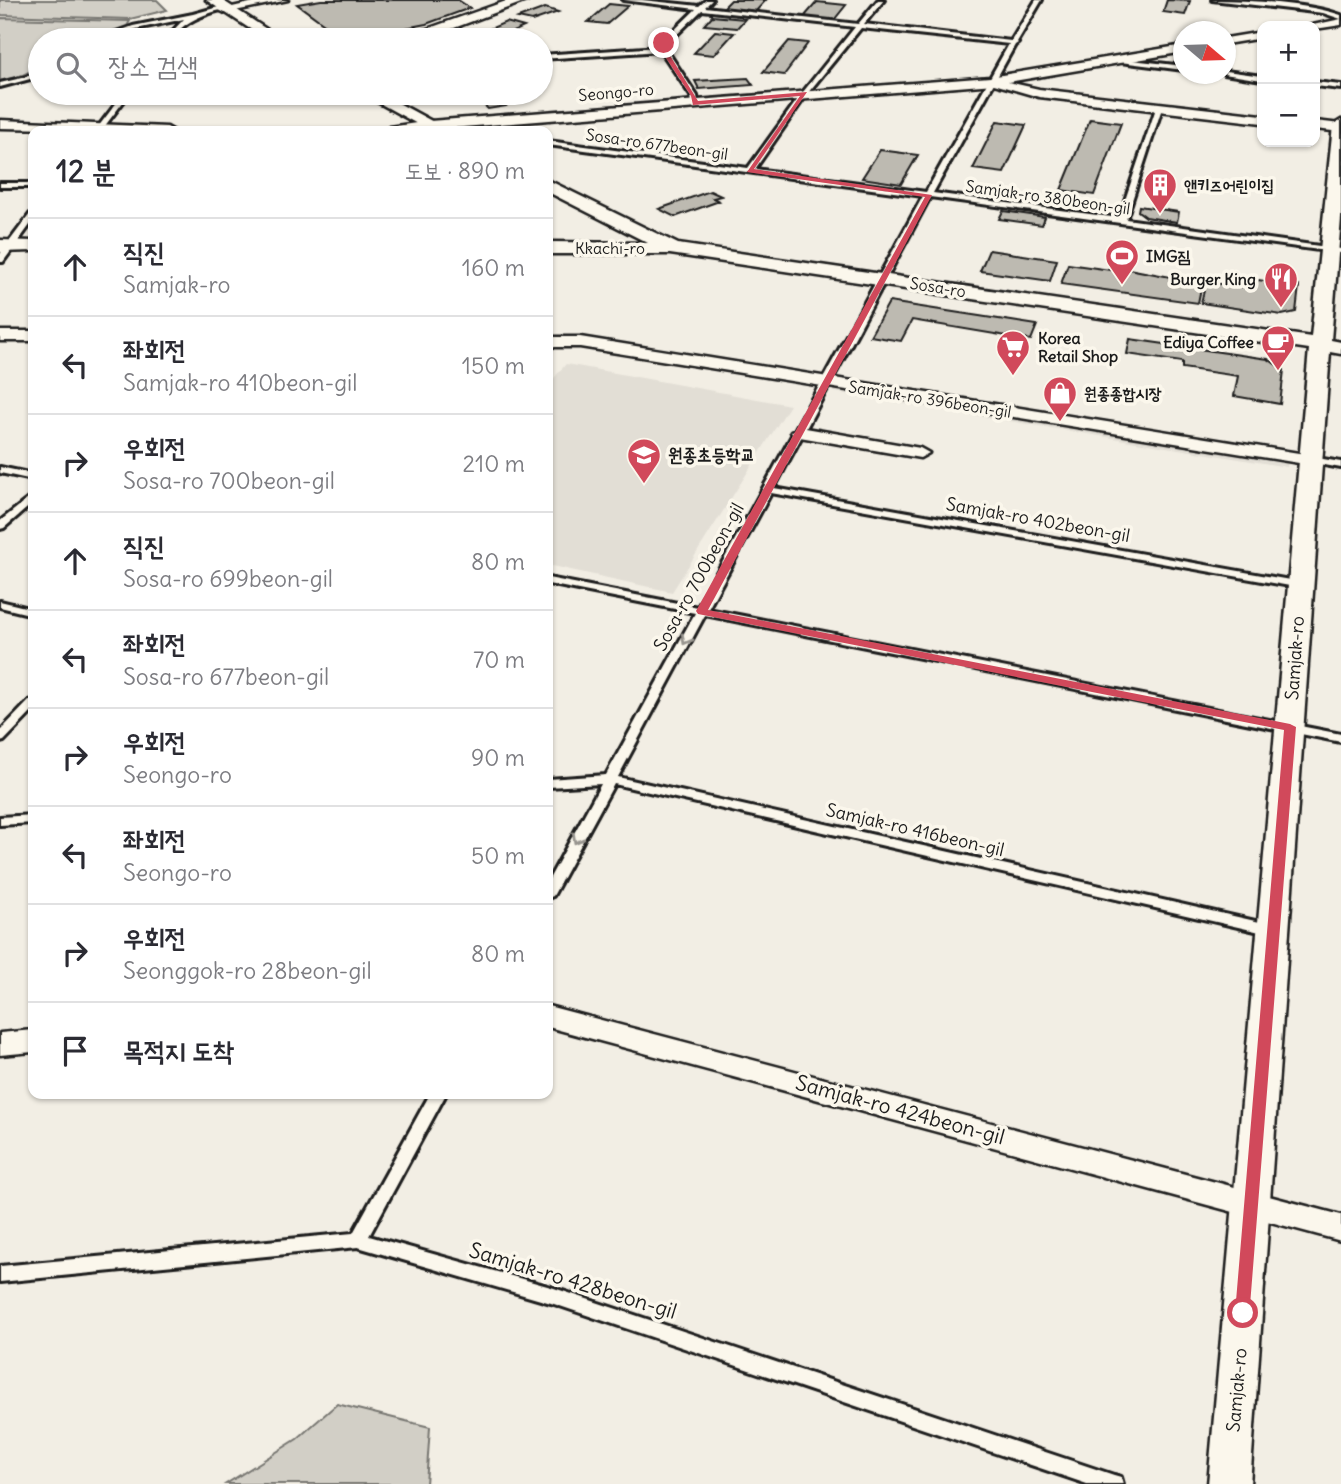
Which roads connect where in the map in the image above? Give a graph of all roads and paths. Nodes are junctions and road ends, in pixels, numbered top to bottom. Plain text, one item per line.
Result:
1 (282, 0) edge
2 (522, 0) edge
3 (626, 0) edge
4 (709, 0) edge
5 (881, 0) edge
6 (1039, 0) edge
7 (1215, 0) edge
8 (220, 6) edge
9 (700, 8) junction
10 (192, 16) junction
11 (1341, 19) edge
12 (1320, 24) edge
13 (860, 26) junction
14 (132, 28) edge
15 (176, 28) edge
16 (256, 28) edge
17 (443, 28) edge
18 (1257, 36) edge
19 (1236, 39) edge
20 (1015, 43) junction
21 (663, 49) junction
22 (1173, 50) edge
23 (553, 56) edge
24 (1113, 60) junction
25 (1173, 67) edge
26 (1236, 74) edge
27 (1257, 77) edge
28 (28, 79) edge
29 (990, 81) junction
30 (0, 85) edge
31 (1320, 85) edge
32 (1341, 87) edge
33 (804, 93) junction
34 (695, 103) junction
35 (118, 105) edge
36 (392, 105) edge
37 (1159, 108) junction
38 (1257, 119) edge
39 (0, 124) edge
40 (1320, 125) edge
41 (33, 126) edge
42 (102, 126) edge
43 (432, 126) edge
44 (457, 126) edge
45 (1341, 127) edge
46 (553, 144) edge
47 (750, 170) junction
48 (0, 185) edge
49 (28, 185) edge
50 (553, 188) edge
51 (929, 195) junction
52 (1122, 221) junction
53 (28, 222) edge
54 (28, 247) edge
55 (553, 248) edge
56 (673, 248) junction
57 (4, 250) edge
58 (1335, 250) edge
59 (883, 279) junction
60 (0, 336) edge
61 (28, 336) edge
62 (553, 342) edge
63 (1331, 347) edge
64 (827, 382) junction
65 (800, 432) junction
66 (920, 453) dead end
67 (1311, 460) junction
68 (1341, 465) edge
69 (0, 470) edge
70 (28, 476) edge
71 (768, 490) junction
72 (28, 502) edge
73 (0, 526) edge
74 (553, 581) edge
75 (1301, 585) junction
76 (0, 604) edge
77 (28, 611) edge
78 (702, 611) junction
79 (28, 709) edge
80 (1290, 727) junction
81 (0, 738) edge
82 (1341, 738) edge
83 (610, 779) junction
84 (553, 783) edge
85 (28, 819) edge
86 (0, 821) edge
87 (553, 884) edge
88 (1274, 930) junction
89 (553, 1017) edge
90 (28, 1041) edge
91 (0, 1044) edge
92 (435, 1099) edge
93 (1252, 1204) junction
94 (1341, 1228) edge
95 (358, 1240) junction
96 (0, 1274) edge
97 (1114, 1484) edge
98 (1229, 1484) edge

1 - 8 street
2 - 17 street
3 - 9 lane
4 - 9 lane
5 - 13 lane
6 - 20 lane, Sosa-ro 700beon-gil
7 - 11 lane
8 - 10 lane
8 - 16 street
9 - 13 lane
9 - 21 lane
10 - 14 lane
10 - 15 lane
11 - 12 street
13 - 20 lane
13 - 33 lane
18 - 19 street
20 - 29 lane, Sosa-ro 700beon-gil
21 - 23 lane
21 - 34 lane
22 - 24 street, Seongo-ro
24 - 25 lane, Seongo-ro
24 - 29 street, Seongo-ro
26 - 27 lane
28 - 30 lane
29 - 33 street, Seongo-ro
29 - 37 street
29 - 51 lane, Sosa-ro 700beon-gil
31 - 32 lane
33 - 34 street, Seongo-ro
33 - 47 lane
34 - 44 street, Seongo-ro
35 - 42 lane
36 - 43 street
37 - 38 street
37 - 52 lane
39 - 41 street
40 - 45 street
45 - 58 street, Samjak-ro
46 - 47 lane, Sosa-ro 677beon-gil
47 - 51 lane, Sosa-ro 677beon-gil
48 - 49 lane
50 - 56 street, Sosa-ro
51 - 52 lane, Samjak-ro 380beon-gil
51 - 59 lane, Sosa-ro 700beon-gil
52 - 58 lane, Samjak-ro 380beon-gil
53 - 57 lane
54 - 57 street
55 - 56 street, Kkachi-ro
56 - 59 street, Sosa-ro
58 - 63 street, Samjak-ro
59 - 63 street, Sosa-ro
59 - 64 lane, Sosa-ro 700beon-gil
60 - 61 street
62 - 64 street, Samjak-ro 396beon-gil
63 - 67 street, Samjak-ro
64 - 65 lane, Sosa-ro 700beon-gil
64 - 67 street, Samjak-ro 396beon-gil
65 - 66 street
65 - 71 lane, Sosa-ro 700beon-gil
67 - 68 lane
67 - 75 street, Samjak-ro
69 - 70 lane
71 - 75 lane, Samjak-ro 402beon-gil
71 - 78 lane, Sosa-ro 700beon-gil
72 - 73 lane
74 - 78 lane
75 - 80 street, Samjak-ro
76 - 77 lane
78 - 80 lane
78 -> 83 lane, Sosa-ro 700beon-gil
79 - 81 lane
80 - 82 lane
80 - 88 street, Samjak-ro
83 - 84 lane, Samjak-ro 416beon-gil
83 -> 87 lane, Sosa-ro 700beon-gil
83 - 88 lane, Samjak-ro 416beon-gil
85 - 86 lane
88 - 93 street, Samjak-ro
89 - 93 street, Samjak-ro 424beon-gil
90 - 91 street
92 - 95 lane
93 - 94 street
93 - 98 street, Samjak-ro
95 - 96 lane, Samjak-ro 428beon-gil
95 - 97 lane, Samjak-ro 428beon-gil

